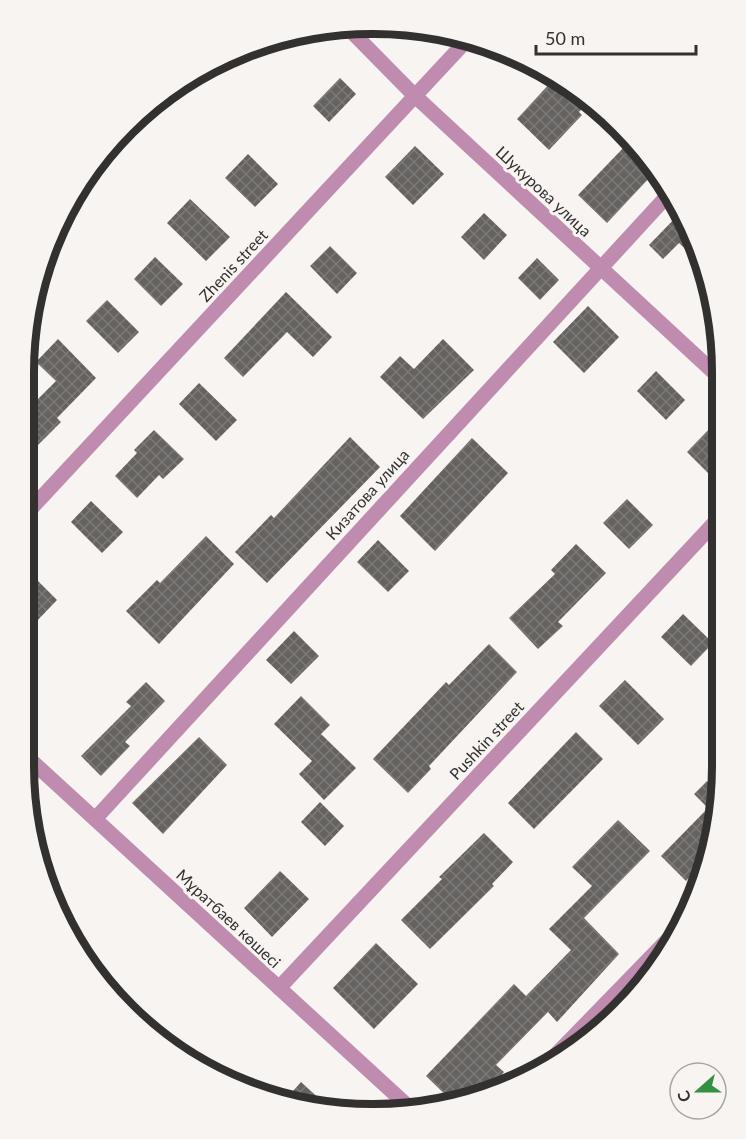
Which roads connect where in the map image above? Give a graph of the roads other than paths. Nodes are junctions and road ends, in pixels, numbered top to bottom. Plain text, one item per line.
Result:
1 (355, 35) edge
2 (461, 46) edge
3 (415, 96) junction
4 (663, 200) edge
5 (599, 267) junction
6 (712, 371) edge
7 (34, 505) edge
8 (712, 526) edge
9 (34, 763) edge
10 (95, 819) junction
11 (654, 953) edge
12 (279, 988) junction
13 (568, 1043) edge
14 (405, 1103) edge

1 - 3 street, Шукурова улица
2 - 3 street, Zhenis street
3 - 5 street, Шукурова улица
3 - 7 street, Zhenis street
4 - 5 street, Кизатова улица
5 - 6 street, Шукурова улица
5 - 10 street, Кизатова улица
8 - 12 street, Pushkin street
9 - 10 street, Мұратбаев көшесі
10 - 12 street, Мұратбаев көшесі
11 - 13 street
12 - 14 street, Мұратбаев көшесі

